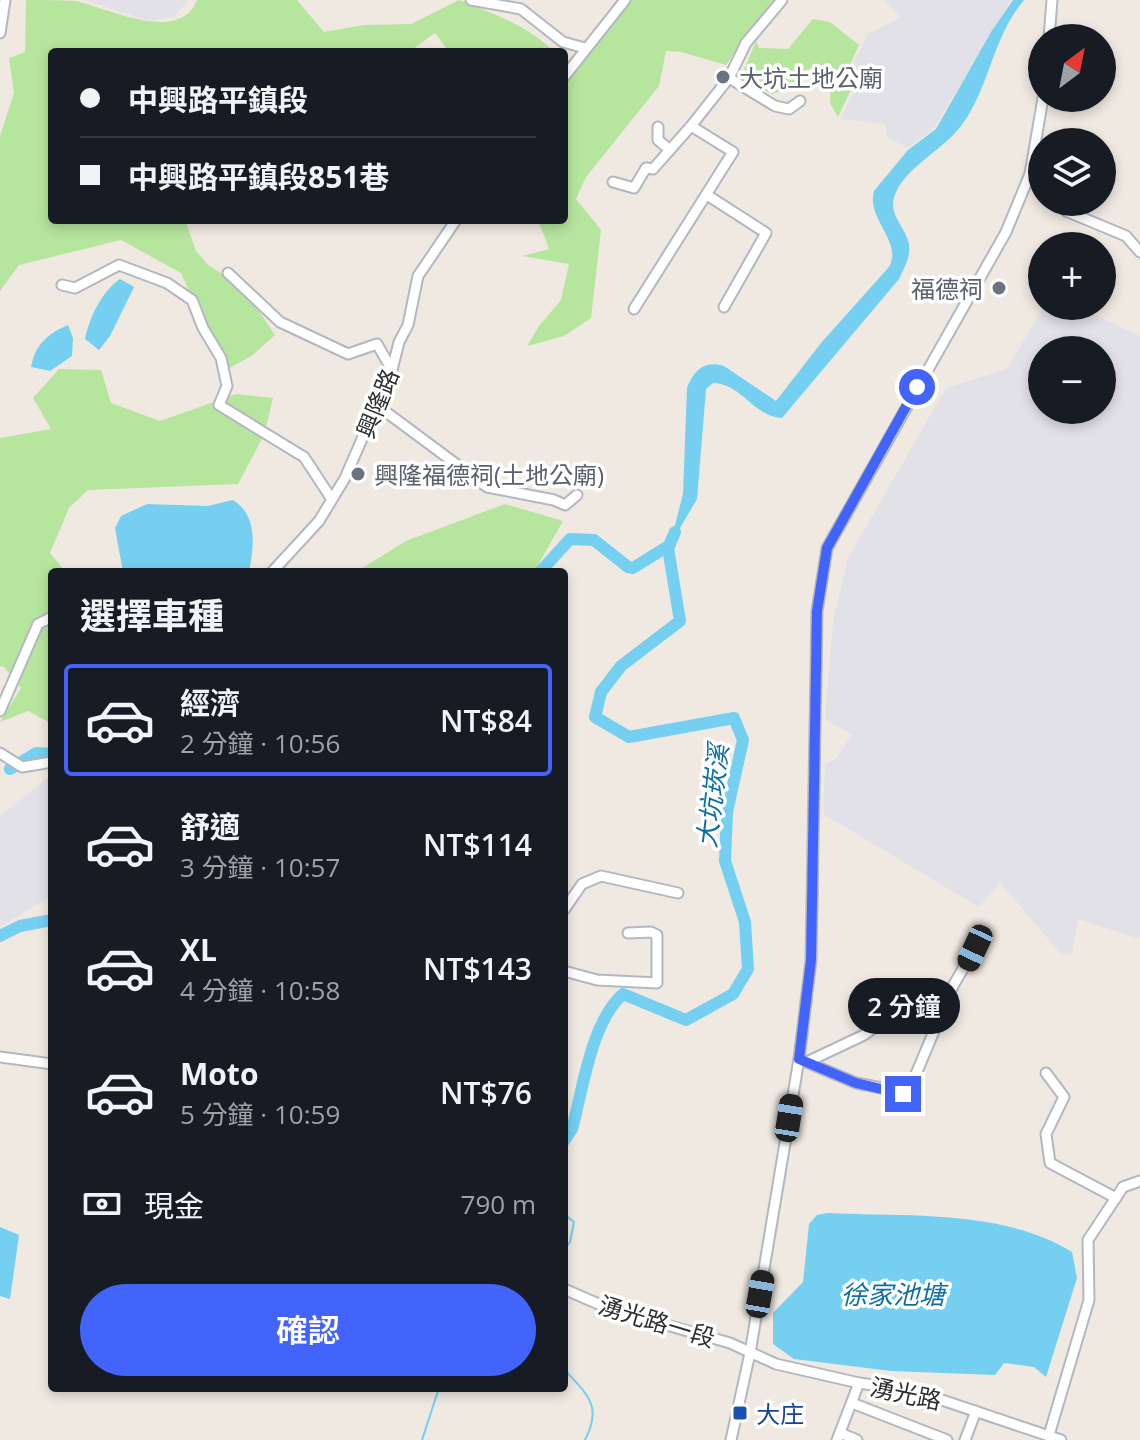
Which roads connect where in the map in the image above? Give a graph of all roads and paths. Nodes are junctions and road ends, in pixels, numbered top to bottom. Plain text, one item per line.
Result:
1 (5, 0) edge
2 (471, 0) edge
3 (625, 0) edge
4 (782, 0) edge
5 (1052, 0) edge
6 (1050, 24) edge
7 (0, 33) edge
8 (585, 48) junction
9 (568, 71) edge
10 (729, 78) junction
11 (800, 101) dead end
12 (691, 126) junction
13 (658, 127) dead end
14 (670, 150) junction
15 (1028, 179) edge
16 (613, 182) dead end
17 (707, 195) junction
18 (1078, 216) edge
19 (453, 224) edge
20 (1140, 252) edge
21 (228, 273) dead end
22 (62, 285) dead end
23 (724, 307) dead end
24 (634, 309) dead end
25 (392, 370) junction
26 (378, 406) junction
27 (577, 495) dead end
28 (331, 498) junction
29 (276, 568) edge
30 (48, 619) edge
31 (0, 711) edge
32 (0, 753) edge
33 (48, 763) edge
34 (678, 893) dead end
35 (568, 904) edge
36 (628, 933) dead end
37 (975, 948) dead end
38 (568, 972) edge
39 (878, 1004) dead end
40 (0, 1057) edge
41 (804, 1060) junction
42 (48, 1063) edge
43 (1046, 1073) dead end
44 (1140, 1181) edge
45 (1116, 1198) junction
46 (568, 1291) edge
47 (750, 1353) junction
48 (859, 1383) junction
49 (852, 1403) junction
50 (976, 1411) junction
51 (1049, 1435) junction
52 (838, 1437) edge
53 (731, 1440) edge
54 (857, 1440) edge
55 (947, 1440) edge
56 (965, 1440) edge
57 (1061, 1440) edge

1 - 7 street
2 - 8 street
3 - 8 street
4 - 10 street
5 - 6 street
8 - 9 street
10 - 11 street
10 - 12 street
12 - 14 street
12 - 17 street
13 - 14 street
14 - 16 street
15 - 41 street
17 - 23 street
17 - 24 street
18 - 20 street
19 - 25 street, 興隆路
21 - 25 street
22 - 28 street
25 - 26 street, 興隆路
26 - 27 street
26 - 28 street, 興隆路
28 - 29 street, 興隆路
30 - 31 street
32 - 33 street
34 - 35 street
36 - 38 street
37 - 41 street
39 - 41 street
40 - 42 street
41 - 47 street
43 - 45 street
44 - 45 street
45 - 51 street
46 - 47 street, 湧光路一段
47 - 48 street, 湧光路
47 - 53 street
48 - 49 street
48 - 50 street, 湧光路
49 - 52 street
49 - 55 street
50 - 51 street, 湧光路
50 - 56 street
51 - 57 street, 湧光路
52 - 54 street

